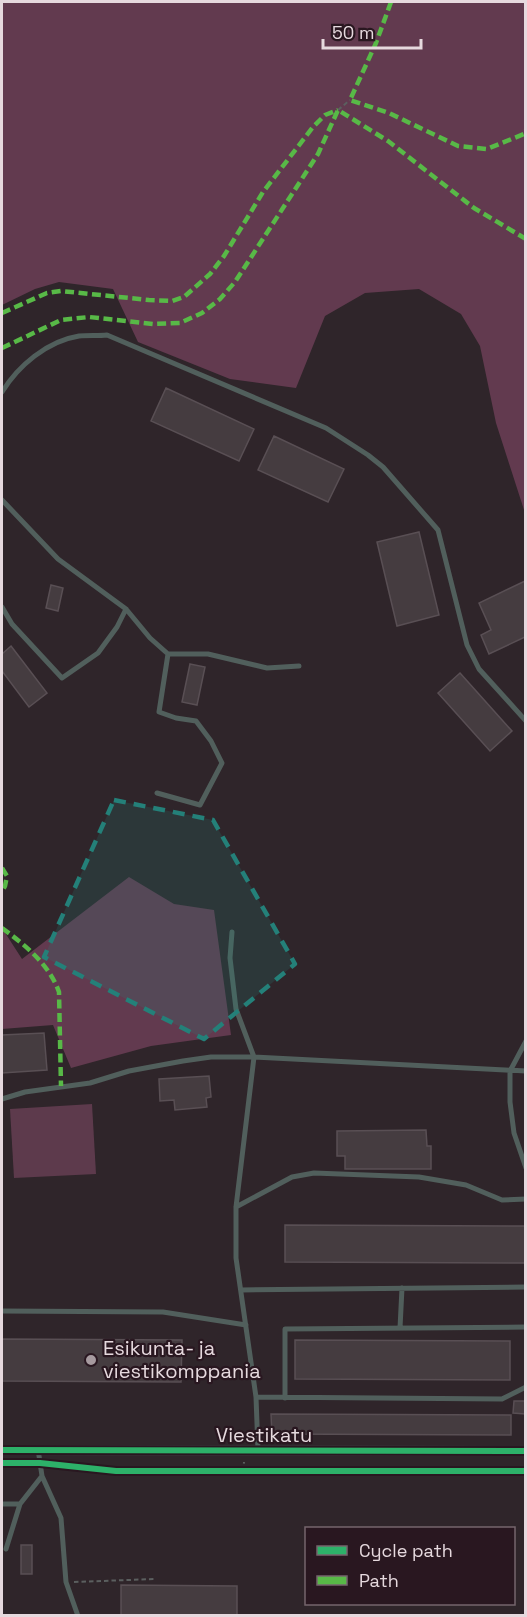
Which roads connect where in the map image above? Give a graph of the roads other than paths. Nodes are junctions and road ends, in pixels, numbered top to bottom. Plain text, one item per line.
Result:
1 (2, 392) edge
2 (2, 500) edge
3 (2, 607) edge
4 (126, 609) junction
5 (168, 654) junction
6 (298, 666) dead end
7 (525, 721) edge
8 (157, 793) dead end
9 (232, 932) dead end
10 (525, 1041) edge
11 (254, 1057) junction
12 (510, 1071) junction
13 (525, 1071) edge
14 (2, 1099) edge
15 (525, 1168) edge
16 (525, 1199) edge
17 (236, 1207) junction
18 (525, 1287) edge
19 (402, 1288) junction
20 (241, 1290) junction
21 (2, 1311) edge
22 (246, 1325) junction
23 (525, 1327) edge
24 (400, 1328) junction
25 (525, 1387) edge
26 (256, 1397) junction
27 (285, 1398) junction
28 (38, 1449) junction
29 (2, 1450) edge
30 (525, 1451) edge
31 (258, 1452) junction
32 (42, 1476) junction
33 (2, 1504) edge
34 (20, 1504) junction
35 (6, 1549) dead end
36 (78, 1616) edge

1 - 7 lane
2 - 4 lane
3 - 4 lane
4 - 5 lane
5 - 6 lane
5 - 8 lane
9 - 11 lane
10 - 12 lane
11 - 12 lane
11 - 14 lane
11 - 17 lane
12 - 13 lane
12 - 15 lane
16 - 17 lane
17 - 20 lane
18 - 19 lane
19 - 20 lane
19 - 24 lane
20 - 22 lane
21 - 22 lane
22 - 26 lane
23 - 24 lane
24 - 27 lane
25 - 27 lane
26 - 27 lane
26 - 31 lane
28 - 29 street, Viestikatu
28 - 31 street, Viestikatu
28 - 32 lane
30 - 31 street, Viestikatu
32 - 34 lane
32 - 36 lane
33 - 34 lane
34 - 35 lane

